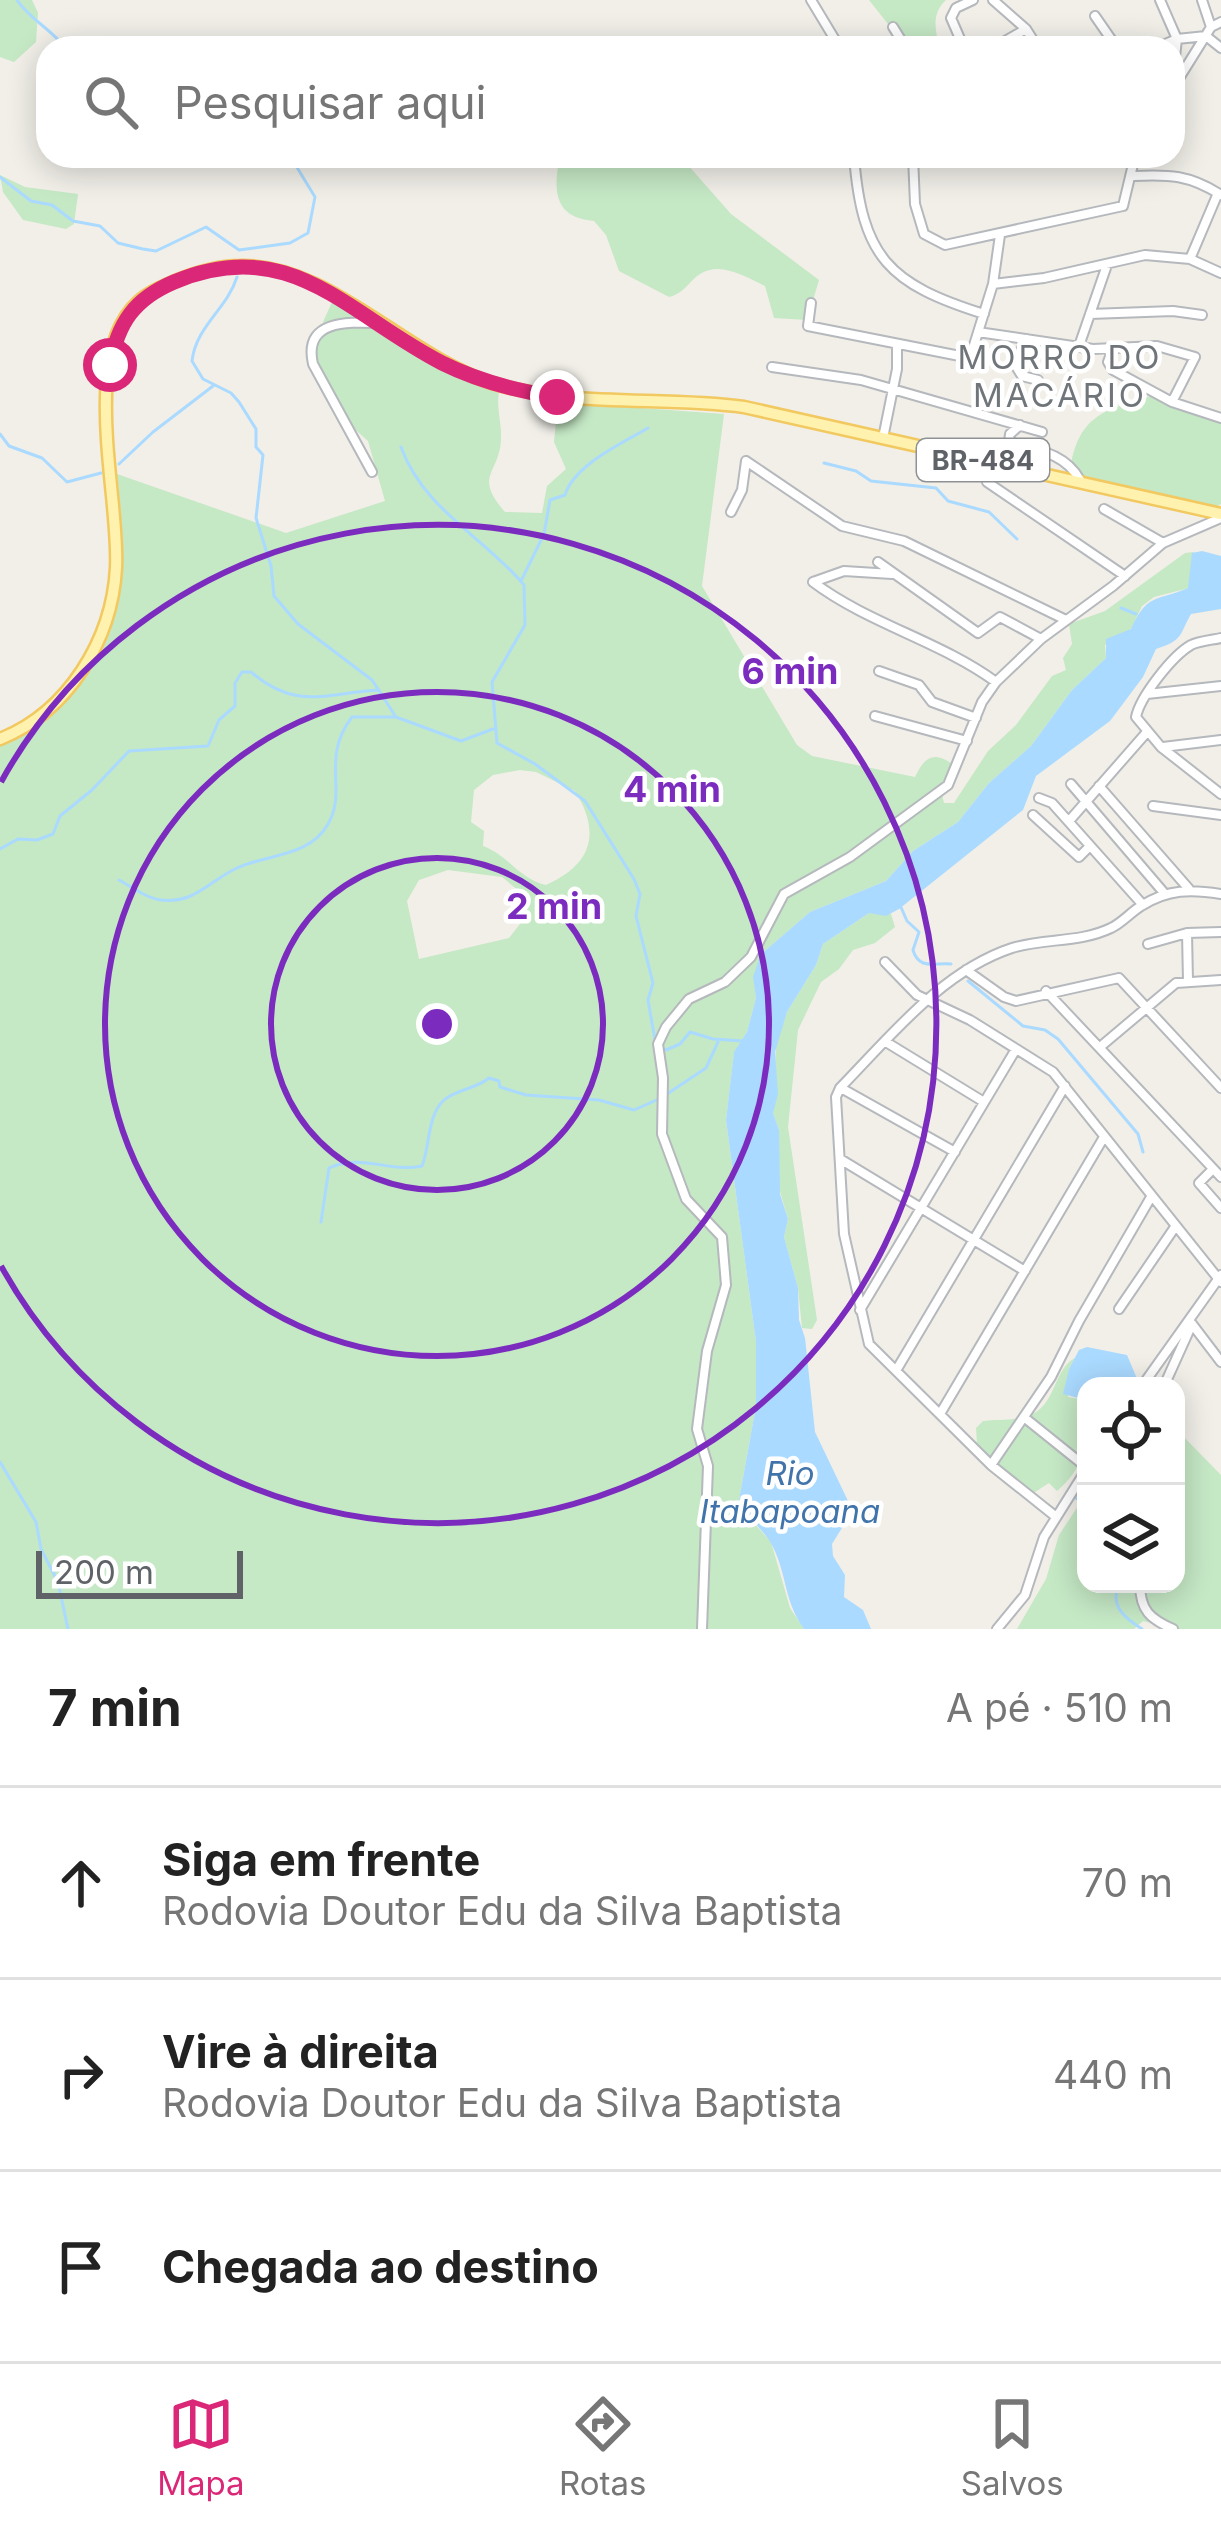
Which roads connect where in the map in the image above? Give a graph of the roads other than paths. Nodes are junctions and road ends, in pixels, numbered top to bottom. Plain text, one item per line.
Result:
1 (811, 0) edge
2 (973, 0) edge
3 (993, 0) edge
4 (1160, 0) edge
5 (1202, 0) edge
6 (1095, 16) dead end
7 (1221, 22) edge
8 (893, 27) dead end
9 (1026, 28) junction
10 (1208, 32) junction
11 (833, 36) edge
12 (899, 36) edge
13 (959, 36) edge
14 (1013, 36) edge
15 (1031, 36) edge
16 (1109, 36) edge
17 (1176, 36) edge
18 (1185, 37) edge
19 (1221, 48) edge
20 (1185, 69) edge
21 (856, 168) edge
22 (914, 168) edge
23 (1134, 168) edge
24 (1133, 176) junction
25 (1220, 194) edge
26 (1000, 236) junction
27 (1190, 259) junction
28 (1107, 263) junction
29 (1221, 274) edge
30 (993, 284) junction
31 (811, 303) dead end
32 (984, 314) junction
33 (1090, 314) junction
34 (1202, 315) dead end
35 (378, 323) junction
36 (978, 332) junction
37 (1027, 339) junction
38 (897, 345) junction
39 (1079, 346) junction
40 (1112, 349) junction
41 (772, 367) dead end
42 (1038, 380) dead end
43 (893, 391) junction
44 (1172, 402) junction
45 (1221, 418) edge
46 (1020, 425) junction
47 (1042, 432) dead end
48 (883, 438) junction
49 (372, 472) dead end
50 (1080, 480) junction
51 (987, 482) dead end
52 (1104, 508) dead end
53 (731, 512) dead end
54 (1221, 516) edge
55 (1163, 543) junction
56 (878, 562) dead end
57 (893, 574) junction
58 (1125, 576) junction
59 (1066, 620) junction
60 (1221, 638) edge
61 (1041, 639) junction
62 (878, 671) dead end
63 (996, 682) junction
64 (1221, 686) edge
65 (1147, 694) junction
66 (875, 716) dead end
67 (976, 718) junction
68 (1147, 733) junction
69 (0, 739) edge
70 (1221, 740) edge
71 (967, 741) junction
72 (1162, 747) junction
73 (1071, 784) dead end
74 (1100, 786) junction
75 (1221, 794) edge
76 (1039, 798) dead end
77 (1086, 802) junction
78 (1154, 806) dead end
79 (1033, 815) dead end
80 (1221, 815) edge
81 (1068, 821) junction
82 (1090, 846) junction
83 (1189, 889) junction
84 (1165, 894) junction
85 (1221, 894) edge
86 (1143, 905) junction
87 (1221, 932) edge
88 (1187, 933) junction
89 (1148, 944) dead end
90 (885, 962) dead end
91 (966, 970) junction
92 (1221, 980) edge
93 (1188, 981) junction
94 (1046, 991) junction
95 (927, 1001) junction
96 (1148, 1008) junction
97 (886, 1042) junction
98 (1100, 1047) junction
99 (1016, 1049) junction
100 (1065, 1087) junction
101 (840, 1088) junction
102 (1221, 1088) edge
103 (984, 1102) junction
104 (1104, 1136) junction
105 (955, 1152) junction
106 (840, 1164) junction
107 (1213, 1168) junction
108 (1221, 1177) edge
109 (1151, 1197) junction
110 (921, 1208) junction
111 (1221, 1208) edge
112 (1174, 1227) junction
113 (975, 1240) junction
114 (1025, 1270) junction
115 (1220, 1278) edge
116 (1119, 1309) dead end
117 (860, 1310) junction
118 (1190, 1321) junction
119 (1221, 1362) edge
120 (897, 1369) junction
121 (1149, 1377) edge
122 (1168, 1377) edge
123 (940, 1415) junction
124 (1025, 1418) junction
125 (1077, 1461) edge
126 (991, 1465) junction
127 (1077, 1482) edge
128 (1055, 1516) junction
129 (1140, 1593) edge
130 (702, 1629) edge
131 (997, 1629) edge
132 (1173, 1629) edge

1 - 11 street
2 - 13 street
3 - 9 street
4 - 17 street
5 - 10 street
6 - 16 street
7 - 10 street
8 - 12 street
9 - 14 street
9 - 15 street
10 - 18 street
10 - 19 street
10 - 20 street
21 - 32 street
22 - 26 street
23 - 24 street
24 - 25 street
24 - 26 street
25 - 27 street
26 - 30 street
27 - 28 street
27 - 29 street
28 - 30 street
28 - 33 street
30 - 32 street
31 - 38 street
32 - 36 street
33 - 34 street
33 - 39 street
35 - 48 main road, BR-484
35 - 49 street
35 - 69 main road, BR-484
36 - 37 street
36 - 38 street
37 - 39 street
37 - 42 street
38 - 43 street
39 - 40 street
40 - 44 street
40 - 44 street
41 - 43 street
43 - 46 street
43 - 48 street
44 - 45 street
46 - 47 street
46 - 50 street
48 - 50 main road, BR-484
50 - 54 main road, BR-484
51 - 58 street
52 - 55 street
53 - 59 street
54 - 55 street
55 - 58 street
56 - 57 street
57 - 61 street
57 - 63 street
58 - 59 street
59 - 61 street
60 - 65 street
61 - 63 street
62 - 67 street
63 - 67 street
64 - 65 street
65 - 68 street
66 - 71 street
67 - 71 street
68 - 72 street
68 - 74 street
70 - 72 street
71 - 130 street
72 - 75 street
73 - 77 street
74 - 77 street
74 - 83 street
76 - 81 street
77 - 81 street
77 - 84 street
78 - 80 street
79 - 82 street
81 - 82 street
82 - 86 street
83 - 84 street
83 - 85 street
84 - 86 street
86 - 91 street
87 - 88 street
88 - 89 street
88 - 93 street
90 - 95 street
91 - 94 street
91 - 95 street
92 - 93 street
93 - 96 street
94 - 96 street
94 - 98 street
95 - 97 street
95 - 99 street
96 - 98 street
96 - 102 street
97 - 101 street
97 - 103 street
98 - 107 street
99 - 100 street
99 - 103 street
100 - 104 street
100 - 113 street
101 - 105 street
101 - 106 street
103 - 105 street
104 - 109 street
104 - 114 street
105 - 110 street
106 - 110 street
106 - 117 street
107 - 108 street
107 - 111 street
109 - 112 street
109 - 124 street
110 - 113 street
110 - 117 street
112 - 115 street
112 - 116 street
113 - 114 street
113 - 120 street
114 - 123 street
115 - 118 street
117 - 120 street
118 - 119 street
118 - 121 street
118 - 122 street
120 - 123 street
123 - 126 street
124 - 125 street
124 - 126 street
126 - 128 street
127 - 128 street
128 - 131 street
129 - 132 street

